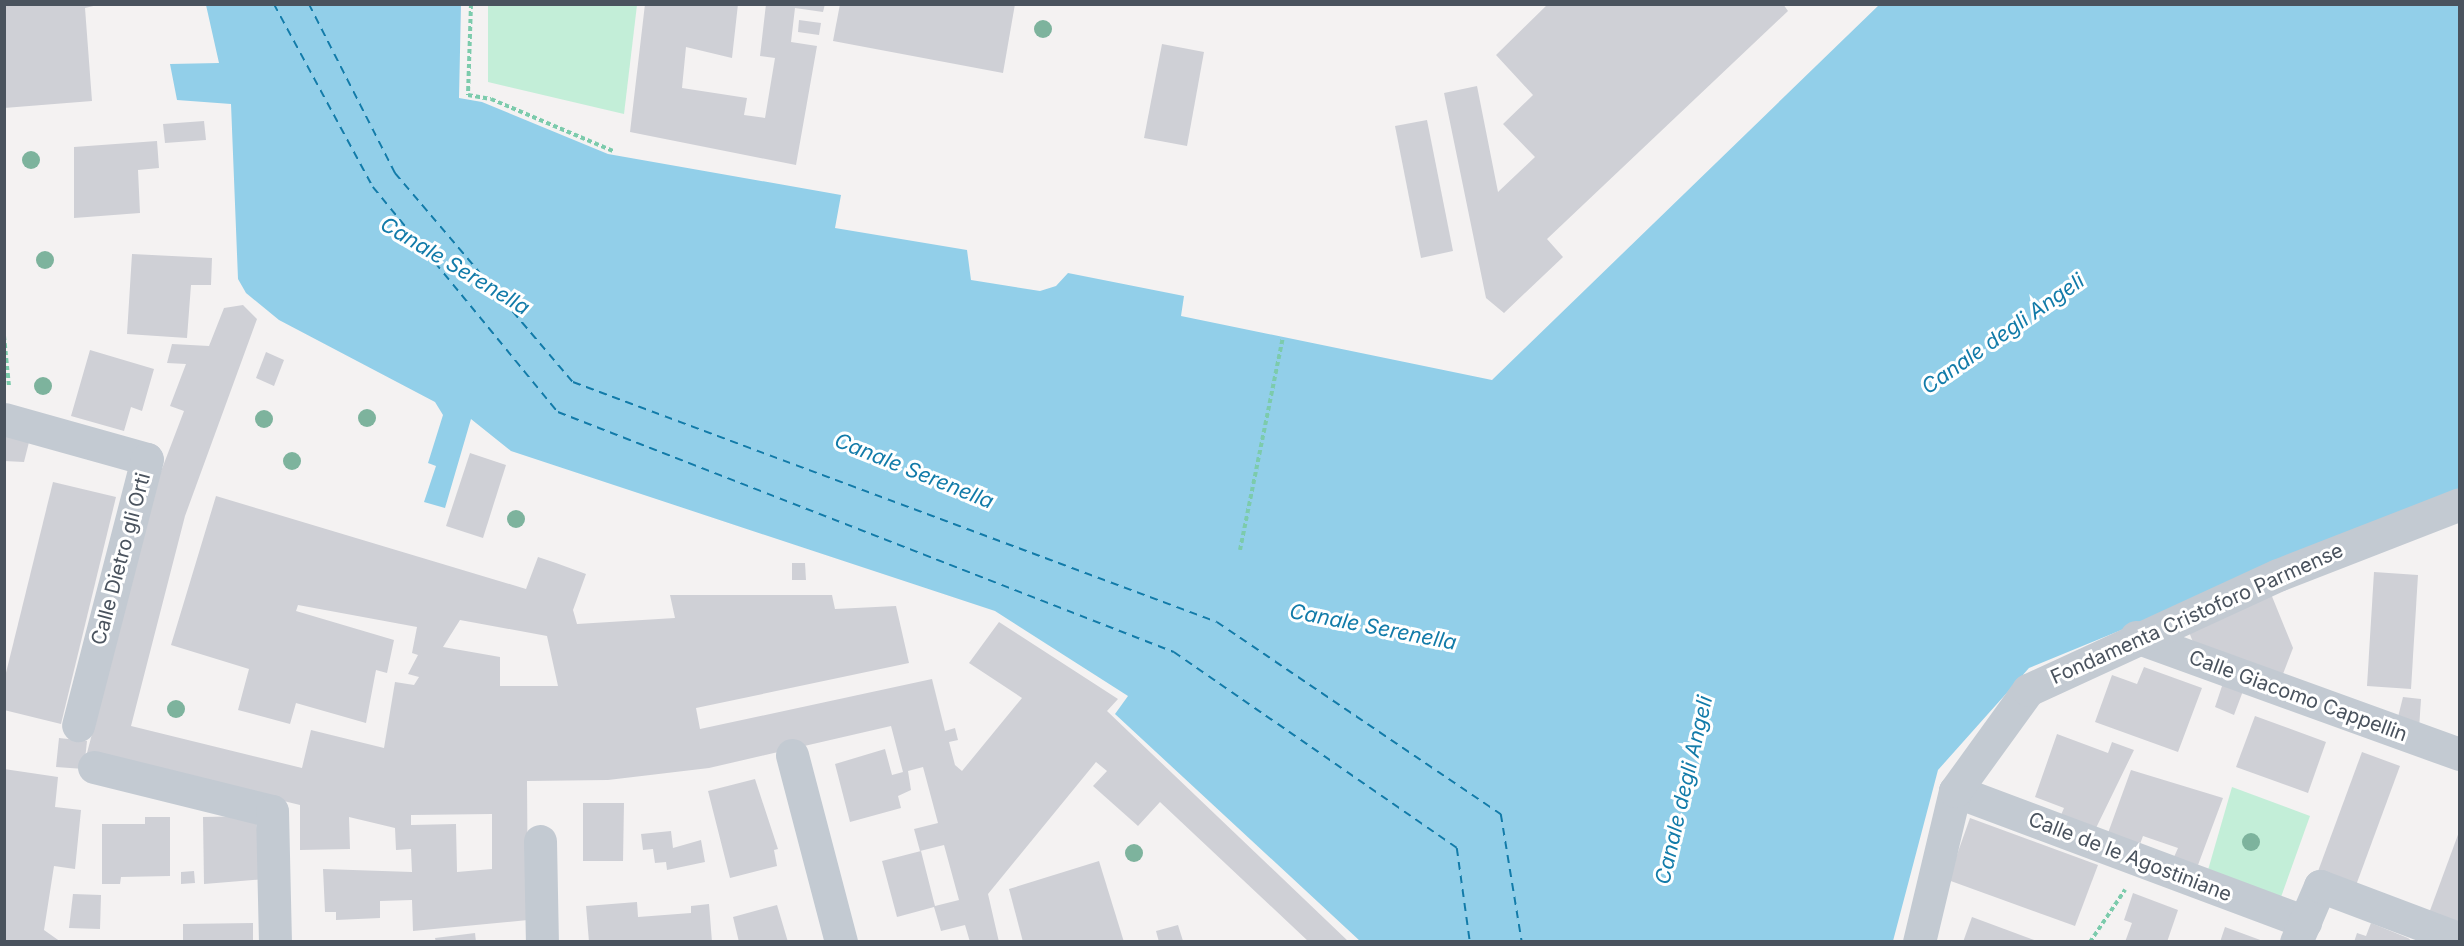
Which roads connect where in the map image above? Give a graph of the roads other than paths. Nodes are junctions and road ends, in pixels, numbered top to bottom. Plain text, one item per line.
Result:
1 (8, 420) edge
2 (2460, 504) edge
3 (2136, 637) junction
4 (78, 725) dead end
5 (2460, 754) edge
6 (792, 755) dead end
7 (94, 767) dead end
8 (1955, 791) junction
9 (540, 841) dead end
10 (2301, 932) edge
11 (2460, 939) edge
12 (274, 942) edge
13 (542, 942) edge
14 (841, 942) edge
15 (1919, 942) edge

1 - 4 street, Calle Dietro gli Orti
2 - 3 street, Fondamenta Cristoforo Parmense
3 - 5 street, Calle Giacomo Cappellin
3 - 8 street, Fondamenta Cristoforo Parmense
6 - 14 street
7 - 12 street
8 - 10 street, Calle de le Agostiniane
8 - 15 street, Fondamenta Cristoforo Parmense
9 - 13 street
10 - 11 street

